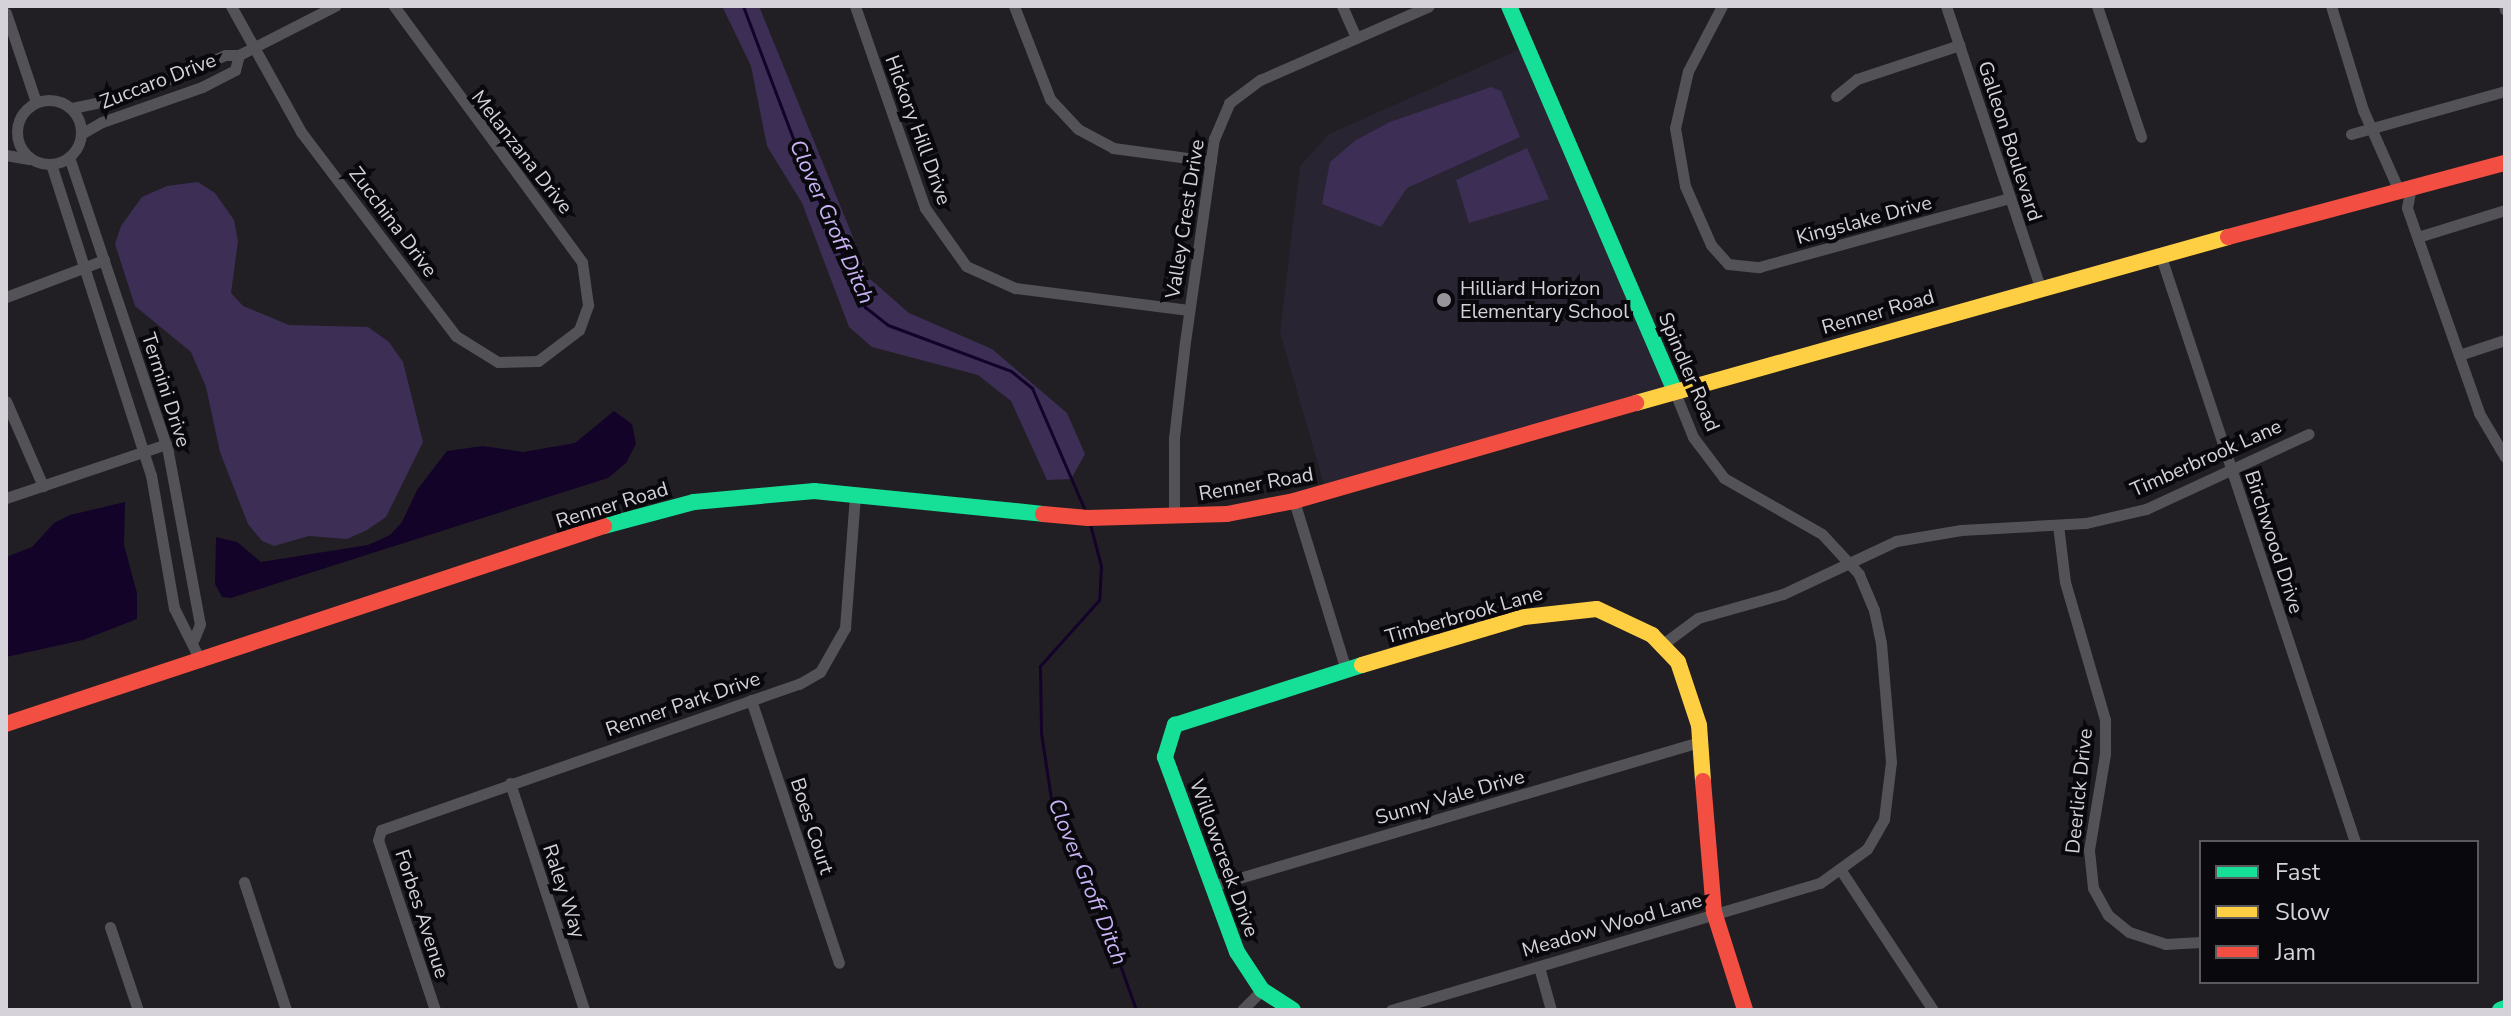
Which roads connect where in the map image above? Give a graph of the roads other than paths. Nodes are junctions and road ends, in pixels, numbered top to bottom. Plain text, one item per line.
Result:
1 (231, 6) edge
2 (335, 6) edge
3 (394, 6) edge
4 (855, 6) edge
5 (1014, 6) edge
6 (1342, 6) edge
7 (1429, 6) edge
8 (1509, 6) edge
9 (1722, 6) edge
10 (1946, 6) edge
11 (2097, 6) edge
12 (2331, 6) edge
13 (6, 13) edge
14 (1356, 38) junction
15 (1959, 45) junction
16 (251, 49) junction
17 (239, 55) junction
18 (2505, 91) edge
19 (1836, 96) dead end
20 (36, 102) junction
21 (72, 108) junction
22 (17, 122) junction
23 (2372, 126) junction
24 (81, 134) junction
25 (2351, 134) dead end
26 (6, 136) edge
27 (2141, 137) dead end
28 (6, 155) edge
29 (69, 157) junction
30 (32, 160) junction
31 (1211, 161) junction
32 (2505, 163) edge
33 (51, 164) junction
34 (2400, 190) junction
35 (2010, 198) junction
36 (2407, 208) junction
37 (2505, 210) edge
38 (2421, 236) junction
39 (2160, 254) junction
40 (104, 260) junction
41 (84, 267) junction
42 (2040, 287) junction
43 (6, 297) edge
44 (1189, 310) junction
45 (579, 330) joint
46 (2505, 340) edge
47 (2459, 355) junction
48 (1674, 390) junction
49 (6, 401) edge
50 (2308, 434) dead end
51 (166, 444) junction
52 (144, 452) junction
53 (2505, 457) edge
54 (2232, 472) junction
55 (43, 486) junction
56 (855, 494) junction
57 (6, 498) edge
58 (1294, 501) junction
59 (1174, 517) junction
60 (2058, 525) junction
61 (1850, 562) junction
62 (194, 639) junction
63 (1663, 644) junction
64 (201, 662) junction
65 (1346, 670) junction
66 (751, 700) junction
67 (6, 724) edge
68 (1169, 734) joint
69 (1699, 742) junction
70 (510, 783) junction
71 (381, 830) joint
72 (2354, 840) edge
73 (1842, 872) junction
74 (244, 882) dead end
75 (1212, 886) junction
76 (1715, 915) junction
77 (110, 927) dead end
78 (2199, 942) edge
79 (839, 963) dead end
80 (1539, 967) junction
81 (1262, 990) junction
82 (138, 1010) edge
83 (286, 1010) edge
84 (435, 1010) edge
85 (584, 1010) edge
86 (1242, 1010) edge
87 (1293, 1010) edge
88 (1391, 1010) edge
89 (1551, 1010) edge
90 (1745, 1010) edge
91 (1933, 1010) edge

1 - 16 street, Zucchina Drive
2 - 16 street, Zuccaro Drive
3 - 45 street, Melanzana Drive
4 - 44 street, Hickory Hill Drive
5 - 31 street
6 - 14 street
7 - 14 street, Valley Crest Drive
8 - 48 main road, Spindler Road
9 - 35 street, Kingslake Drive
10 - 15 street, Galleon Boulevard
11 - 27 street
12 - 23 street
13 - 20 street
14 - 31 street, Valley Crest Drive
15 - 19 street
15 - 35 street, Galleon Boulevard
16 - 17 street, Zuccaro Drive
16 - 45 street, Zucchina Drive
17 - 21 street, Zuccaro Drive
17 - 24 street, Zuccaro Drive
18 - 23 street
20 - 21 street
20 - 22 street
21 - 24 street
22 - 26 street
22 - 30 street
23 - 25 street
23 - 34 street
24 - 29 street
28 - 30 street
29 - 33 street
29 - 40 street, Termini Drive
30 - 33 street
31 - 44 street, Valley Crest Drive
32 - 34 main road, Renner Road
33 - 41 street, Termini Drive
34 - 36 street
34 - 36 street
34 - 39 main road, Renner Road
35 - 42 street, Galleon Boulevard
36 - 38 street
37 - 38 street
38 - 47 street
39 - 42 main road, Renner Road
39 - 54 street, Birchwood Drive
40 - 41 street
40 - 51 street, Termini Drive
41 - 43 street
41 - 52 street, Termini Drive
42 - 48 main road, Renner Road
44 - 59 street, Valley Crest Drive
46 - 47 street
47 - 53 street
48 - 58 main road, Renner Road
48 - 61 street, Spindler Road
49 - 55 street
50 - 54 street, Timberbrook Lane
51 - 52 street
51 - 62 street, Termini Drive
52 - 55 street
52 - 62 street, Termini Drive
54 - 60 street, Timberbrook Lane
54 - 72 street, Birchwood Drive
55 - 57 street
56 - 59 main road, Renner Road
56 - 64 main road, Renner Road
56 - 66 street, Renner Park Drive
58 - 59 main road, Renner Road
58 - 65 street
60 - 61 street, Timberbrook Lane
60 - 78 street, Deerlick Drive
61 - 63 street, Timberbrook Lane
61 - 73 street, Spindler Road
62 - 64 street, Termini Drive
63 - 65 main road, Timberbrook Lane
63 - 69 main road
64 - 67 main road, Renner Road
65 - 68 main road, Timberbrook Lane
66 - 70 street, Renner Park Drive
66 - 79 street, Boes Court
68 - 75 main road, Willowcreek Drive
69 - 75 street, Sunny Vale Drive
69 - 76 main road
70 - 71 street, Renner Park Drive
70 - 85 street, Raley Way
71 - 84 street, Forbes Avenue
73 - 76 street, Meadow Wood Lane
73 - 91 street
74 - 83 street
75 - 81 main road, Willowcreek Drive
76 - 80 street, Meadow Wood Lane
76 - 90 main road
77 - 82 street
80 - 88 street, Meadow Wood Lane
80 - 89 street
81 - 86 street
81 - 87 main road

